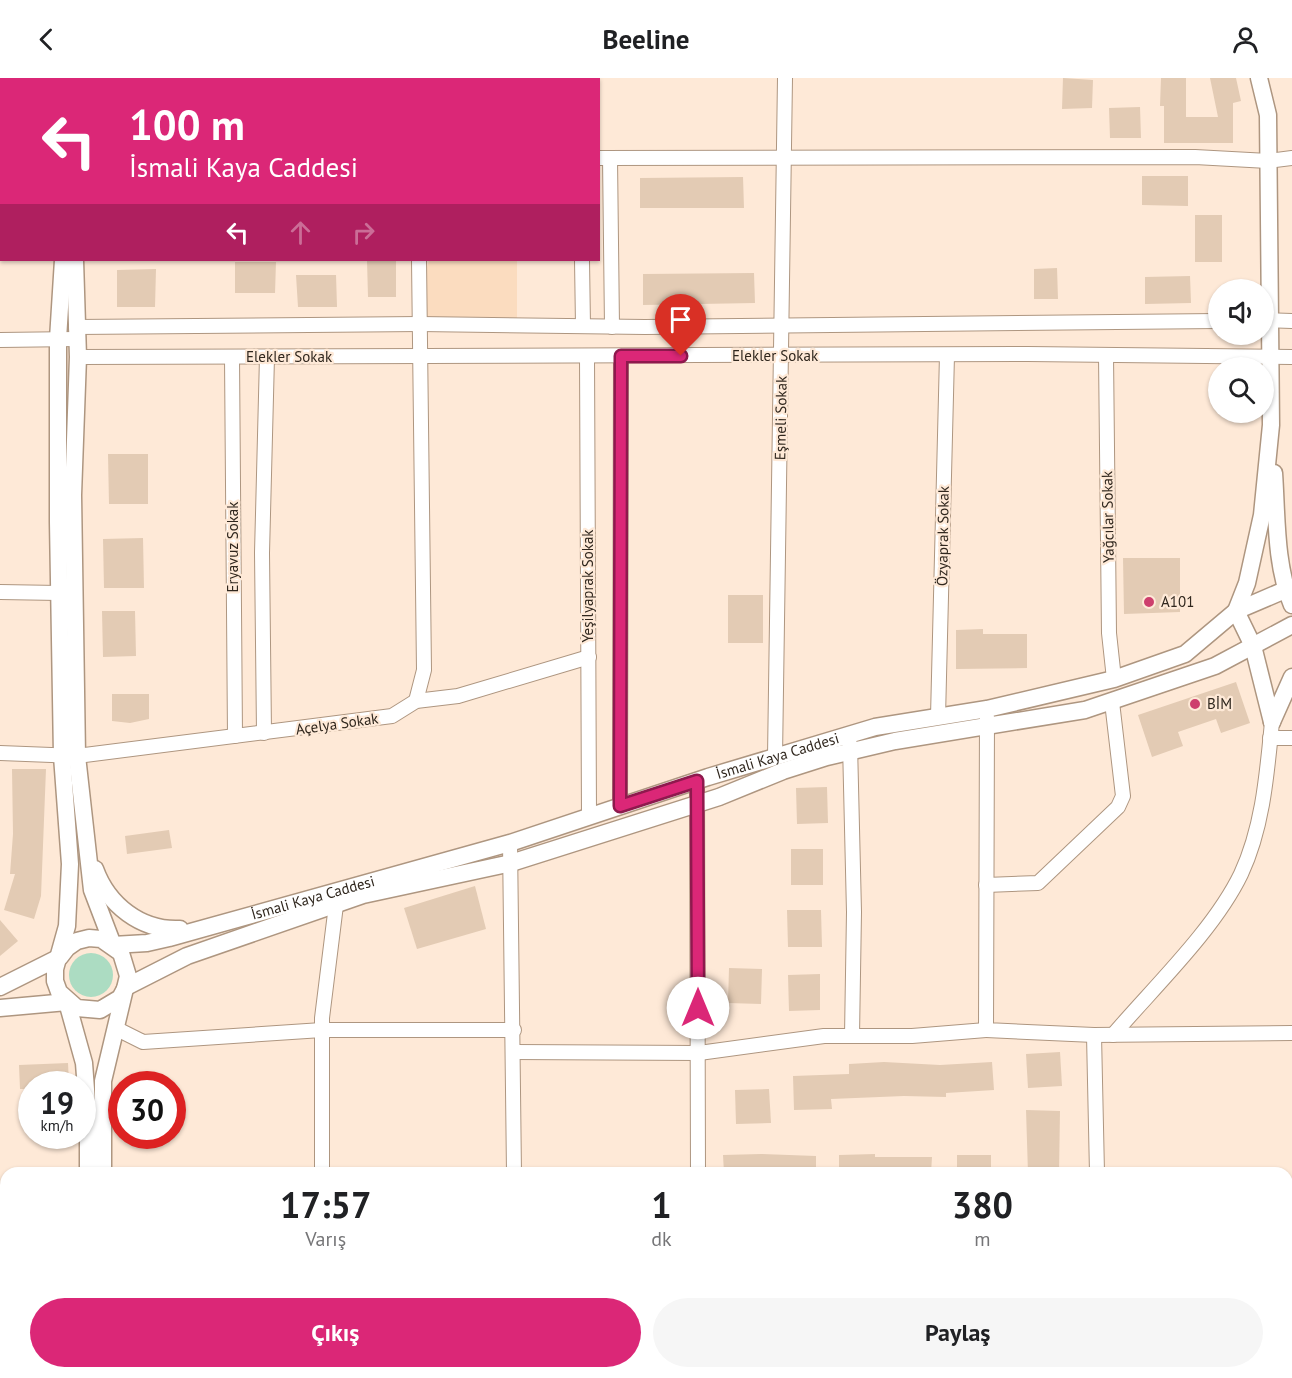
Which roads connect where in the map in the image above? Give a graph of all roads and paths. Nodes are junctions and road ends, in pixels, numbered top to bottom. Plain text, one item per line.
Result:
1 (785, 78) edge
2 (1259, 78) edge
3 (785, 157) junction
4 (604, 158) edge
5 (1292, 158) edge
6 (1268, 162) junction
7 (63, 261) edge
8 (75, 261) edge
9 (419, 261) edge
10 (582, 261) edge
11 (1267, 279) edge
12 (1274, 320) edge
13 (1208, 321) edge
14 (1292, 321) edge
15 (420, 324) junction
16 (782, 324) junction
17 (583, 326) junction
18 (612, 327) junction
19 (76, 333) junction
20 (58, 339) junction
21 (0, 340) edge
22 (1269, 345) edge
23 (947, 355) junction
24 (1106, 355) junction
25 (587, 356) junction
26 (621, 356) junction
27 (782, 356) junction
28 (78, 357) junction
29 (232, 357) junction
30 (267, 357) junction
31 (420, 357) junction
32 (1270, 357) joint
33 (1274, 357) edge
34 (1292, 357) edge
35 (1271, 425) joint
36 (1288, 588) edge
37 (0, 592) edge
38 (59, 593) junction
39 (1292, 605) edge
40 (1236, 610) junction
41 (1292, 625) edge
42 (1253, 646) junction
43 (589, 657) junction
44 (1292, 677) edge
45 (1114, 680) junction
46 (416, 701) junction
47 (1112, 702) junction
48 (987, 709) junction
49 (938, 717) junction
50 (987, 727) junction
51 (1271, 730) junction
52 (264, 733) junction
53 (235, 736) junction
54 (1292, 738) edge
55 (850, 743) junction
56 (0, 753) edge
57 (70, 756) junction
58 (775, 757) junction
59 (697, 781) junction
60 (697, 804) junction
61 (620, 806) junction
62 (589, 816) junction
63 (84, 843) junction
64 (510, 843) junction
65 (511, 863) junction
66 (986, 885) junction
67 (337, 897) junction
68 (202, 928) junction
69 (113, 945) junction
70 (60, 957) junction
71 (0, 987) edge
72 (126, 987) junction
73 (67, 1002) junction
74 (0, 1008) edge
75 (117, 1029) junction
76 (322, 1030) junction
77 (514, 1030) junction
78 (986, 1030) junction
79 (1292, 1033) edge
80 (1094, 1035) junction
81 (1113, 1035) junction
82 (852, 1036) junction
83 (514, 1052) junction
84 (699, 1053) junction
85 (88, 1167) edge
86 (103, 1167) edge
87 (322, 1167) edge
88 (514, 1167) edge
89 (698, 1167) edge
90 (1097, 1167) edge

1 - 3 street, Eşmeli Sokak
2 - 6 street
3 - 4 street
3 - 6 street
3 - 16 street, Eşmeli Sokak
4 - 18 street
5 - 6 street
6 - 11 street
7 - 20 street
8 - 19 street
9 - 15 street
10 - 17 street
12 - 14 street
13 - 16 street, Elekler Sokak
15 - 17 street, Elekler Sokak
15 - 19 street, Elekler Sokak
15 - 31 street
16 - 18 street, Elekler Sokak
16 - 27 street, Eşmeli Sokak
17 - 18 street, Elekler Sokak
19 - 20 street, Elekler Sokak
19 - 28 street
20 - 21 street, Elekler Sokak
20 - 38 street
22 - 32 street
23 - 24 street, Elekler Sokak
23 - 27 street, Elekler Sokak
23 - 49 street, Özyaprak Sokak
24 - 32 street, Elekler Sokak
24 - 45 street, Yağcılar Sokak
25 - 26 street, Elekler Sokak
25 - 31 street, Elekler Sokak
25 - 43 street, Yeşilyaprak Sokak
26 - 27 street, Elekler Sokak
26 - 61 street
27 - 58 street, Eşmeli Sokak
28 - 29 street, Elekler Sokak
28 - 57 street
29 - 30 street, Elekler Sokak
29 - 53 street, Eryavuz Sokak
30 - 31 street, Elekler Sokak
30 - 52 street, Eryavuz Sokak
31 - 46 street
33 - 34 street, Elekler Sokak
35 - 36 street
35 - 40 street
36 - 39 street
36 - 40 street, İsmali Kaya Caddesi
37 - 38 street
38 - 57 street
40 - 42 street
40 - 45 street, İsmali Kaya Caddesi
41 - 42 street
42 - 47 street
42 - 51 street
43 - 46 street, Açelya Sokak
43 - 62 street, Yeşilyaprak Sokak
44 - 51 street
45 - 48 street, İsmali Kaya Caddesi
46 - 52 street, Açelya Sokak
47 - 50 street
47 - 66 street
48 - 49 street, İsmali Kaya Caddesi
48 - 50 street
49 - 55 street, İsmali Kaya Caddesi
50 - 55 street
50 - 66 street
51 - 54 street
51 - 81 street
52 - 53 street, Açelya Sokak
53 - 57 street, Açelya Sokak
55 - 58 street, İsmali Kaya Caddesi
55 - 60 street
55 - 82 street
56 - 57 street, Açelya Sokak
57 - 63 street
57 - 70 street
58 - 59 street, İsmali Kaya Caddesi
59 - 60 street
59 - 61 street, İsmali Kaya Caddesi
60 - 65 street
60 - 84 street
61 - 62 street, İsmali Kaya Caddesi
62 - 64 street, İsmali Kaya Caddesi
63 - 68 street
63 - 69 street
64 - 65 street
64 - 67 street, İsmali Kaya Caddesi
65 - 67 street
65 - 77 street
66 - 78 street
67 - 68 street, İsmali Kaya Caddesi
67 - 72 street
67 - 76 street
68 - 69 street, İsmali Kaya Caddesi
69 - 70 street
69 - 72 street
70 - 71 street
70 - 73 street
72 - 73 street
72 - 75 street
73 - 74 street
73 - 85 street
75 - 76 street
75 - 86 street
76 - 77 street
76 - 87 street
77 - 83 street
78 - 80 street
78 - 82 street
79 - 81 street
80 - 81 street
80 - 90 street
82 - 84 street
83 - 84 street
83 - 88 street
84 - 89 street

